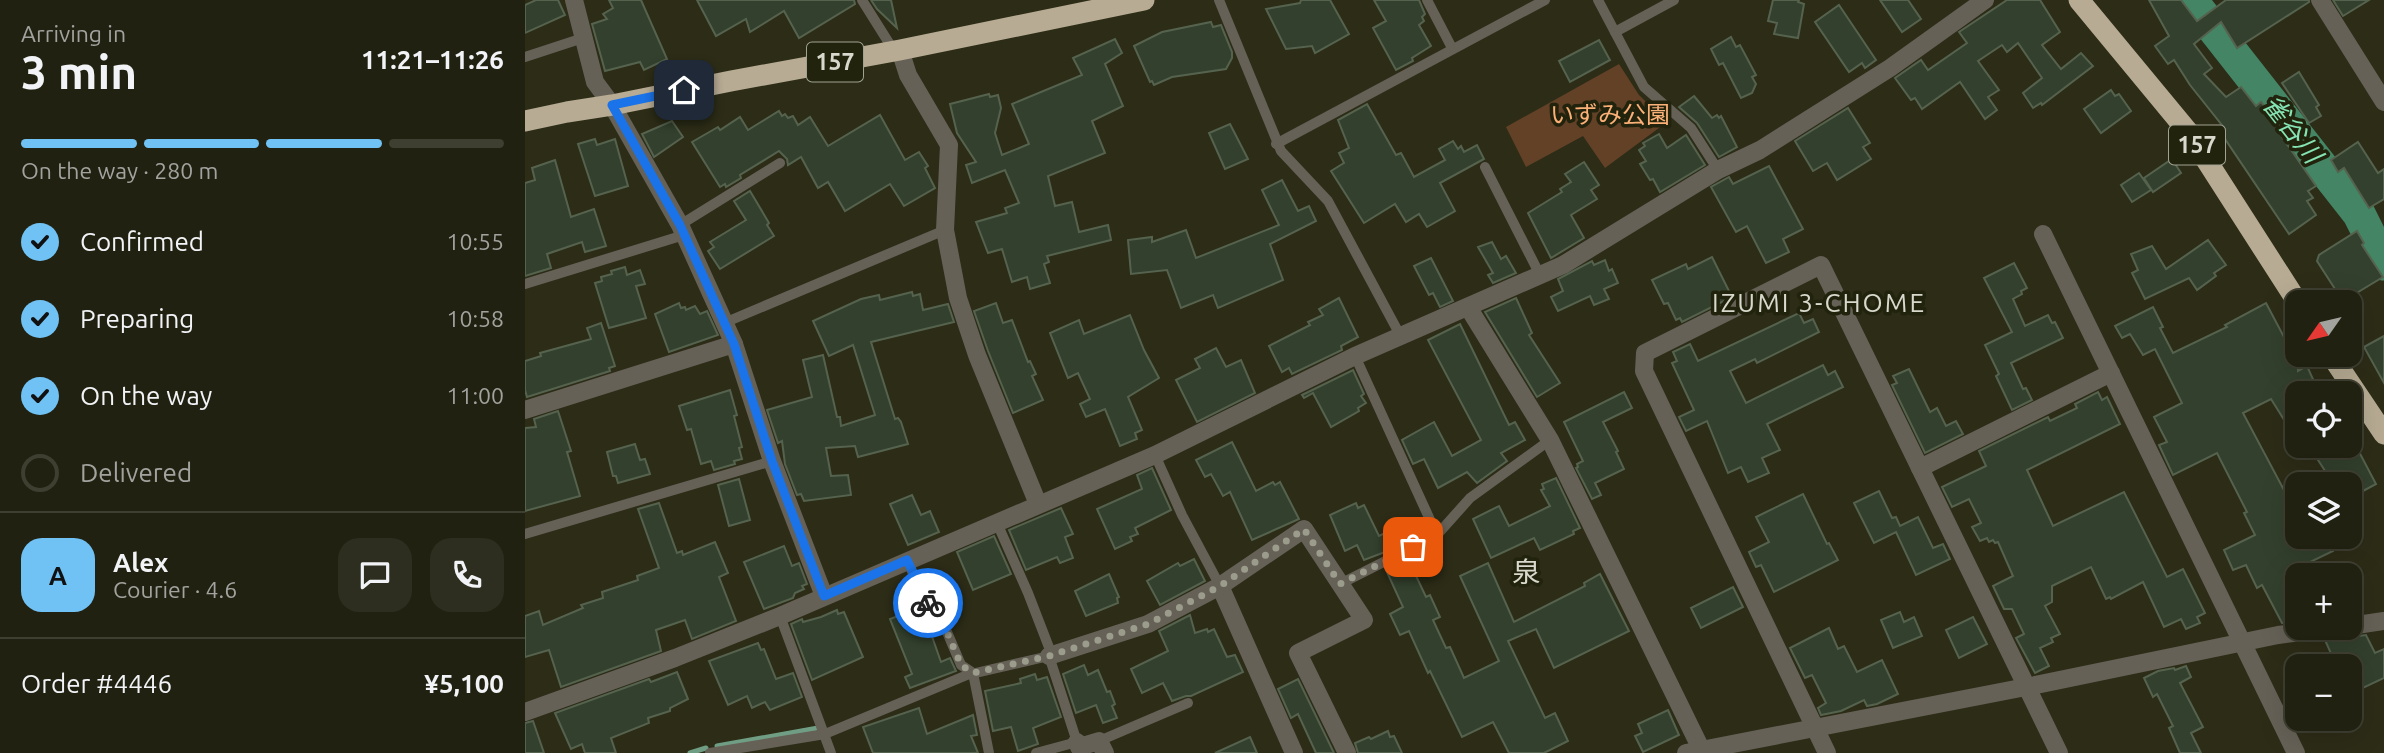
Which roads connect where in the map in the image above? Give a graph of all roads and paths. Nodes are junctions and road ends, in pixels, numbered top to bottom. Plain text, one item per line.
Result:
1 (574, 0) edge
2 (862, 0) edge
3 (1144, 0) edge
4 (1219, 0) edge
5 (1427, 0) edge
6 (1545, 0) edge
7 (1598, 0) edge
8 (1674, 0) edge
9 (1985, 0) edge
10 (2079, 0) edge
11 (2320, 0) edge
12 (1106, 4) edge
13 (1615, 32) junction
14 (583, 38) junction
15 (1452, 48) junction
16 (897, 51) junction
17 (525, 57) edge
18 (2384, 102) edge
19 (612, 105) junction
20 (525, 121) edge
21 (1276, 144) junction
22 (780, 163) dead end
23 (1485, 167) dead end
24 (1718, 170) junction
25 (682, 230) junction
26 (945, 230) junction
27 (2043, 234) dead end
28 (1540, 275) junction
29 (525, 284) edge
30 (2290, 290) edge
31 (1468, 307) junction
32 (723, 323) junction
33 (1400, 335) junction
34 (734, 344) junction
35 (1355, 355) junction
36 (2340, 368) edge
37 (2111, 373) junction
38 (525, 410) edge
39 (2384, 434) edge
40 (1550, 440) junction
41 (1155, 455) junction
42 (772, 461) junction
43 (1920, 468) junction
44 (1038, 504) junction
45 (997, 523) junction
46 (525, 534) edge
47 (1437, 535) junction
48 (907, 560) junction
49 (1340, 584) junction
50 (1220, 586) junction
51 (824, 596) junction
52 (779, 616) junction
53 (2384, 621) edge
54 (2362, 624) edge
55 (2285, 634) edge
56 (2243, 643) junction
57 (1049, 656) junction
58 (973, 673) junction
59 (2027, 687) junction
60 (1188, 703) dead end
61 (525, 712) edge
62 (1815, 728) junction
63 (825, 734) junction
64 (1077, 741) junction
65 (1102, 747) edge
66 (1746, 748) edge
67 (729, 752) edge
68 (1697, 752) edge
69 (710, 753) edge
70 (831, 753) edge
71 (989, 753) edge
72 (1035, 753) edge
73 (1294, 753) edge
74 (1347, 753) edge
75 (1827, 753) edge
76 (2059, 753) edge
77 (2296, 753) edge

1 - 14 street
2 - 16 lane
3 - 12 highway, 157
4 - 21 lane
5 - 15 lane
6 - 15 lane
7 - 13 lane
8 - 13 lane
9 - 24 street
10 - 30 highway, 157
11 - 18 street
12 - 16 highway, 157
13 - 24 lane
14 - 17 lane
14 - 19 street
15 - 21 lane
16 - 19 highway, 157
16 - 26 street
19 - 20 highway, 157
19 - 25 street
21 - 33 lane
22 - 25 lane
23 - 28 lane
24 - 28 street
25 - 29 lane
25 - 32 street
26 - 32 lane
26 - 44 street
27 - 37 street
28 - 31 street
31 - 33 street
31 - 40 street
32 - 34 street
33 - 35 street
34 - 38 street
34 - 42 street
35 - 41 street
35 - 47 lane
36 - 39 highway
37 - 43 street
37 - 56 street
40 - 47 lane
40 - 68 street
41 - 44 street
41 - 50 lane
42 - 46 lane
42 - 51 street
43 - 59 street
43 - 62 street
44 - 45 street
45 - 48 street
45 - 57 lane
47 - 49 lane
48 - 51 street
48 - 58 lane
49 - 50 street
49 - 74 street
50 - 57 street
50 - 73 street
51 - 52 street
52 - 61 street
52 - 63 lane
53 - 54 street
55 - 56 street
56 - 59 street
56 - 77 street
57 - 58 lane
57 - 64 lane
58 - 63 lane
58 - 71 lane
59 - 62 street
59 - 76 street
60 - 65 lane
62 - 66 street
62 - 75 street
63 - 67 lane
63 - 70 lane
64 - 65 street
64 - 72 lane
66 - 68 street
67 - 69 lane

